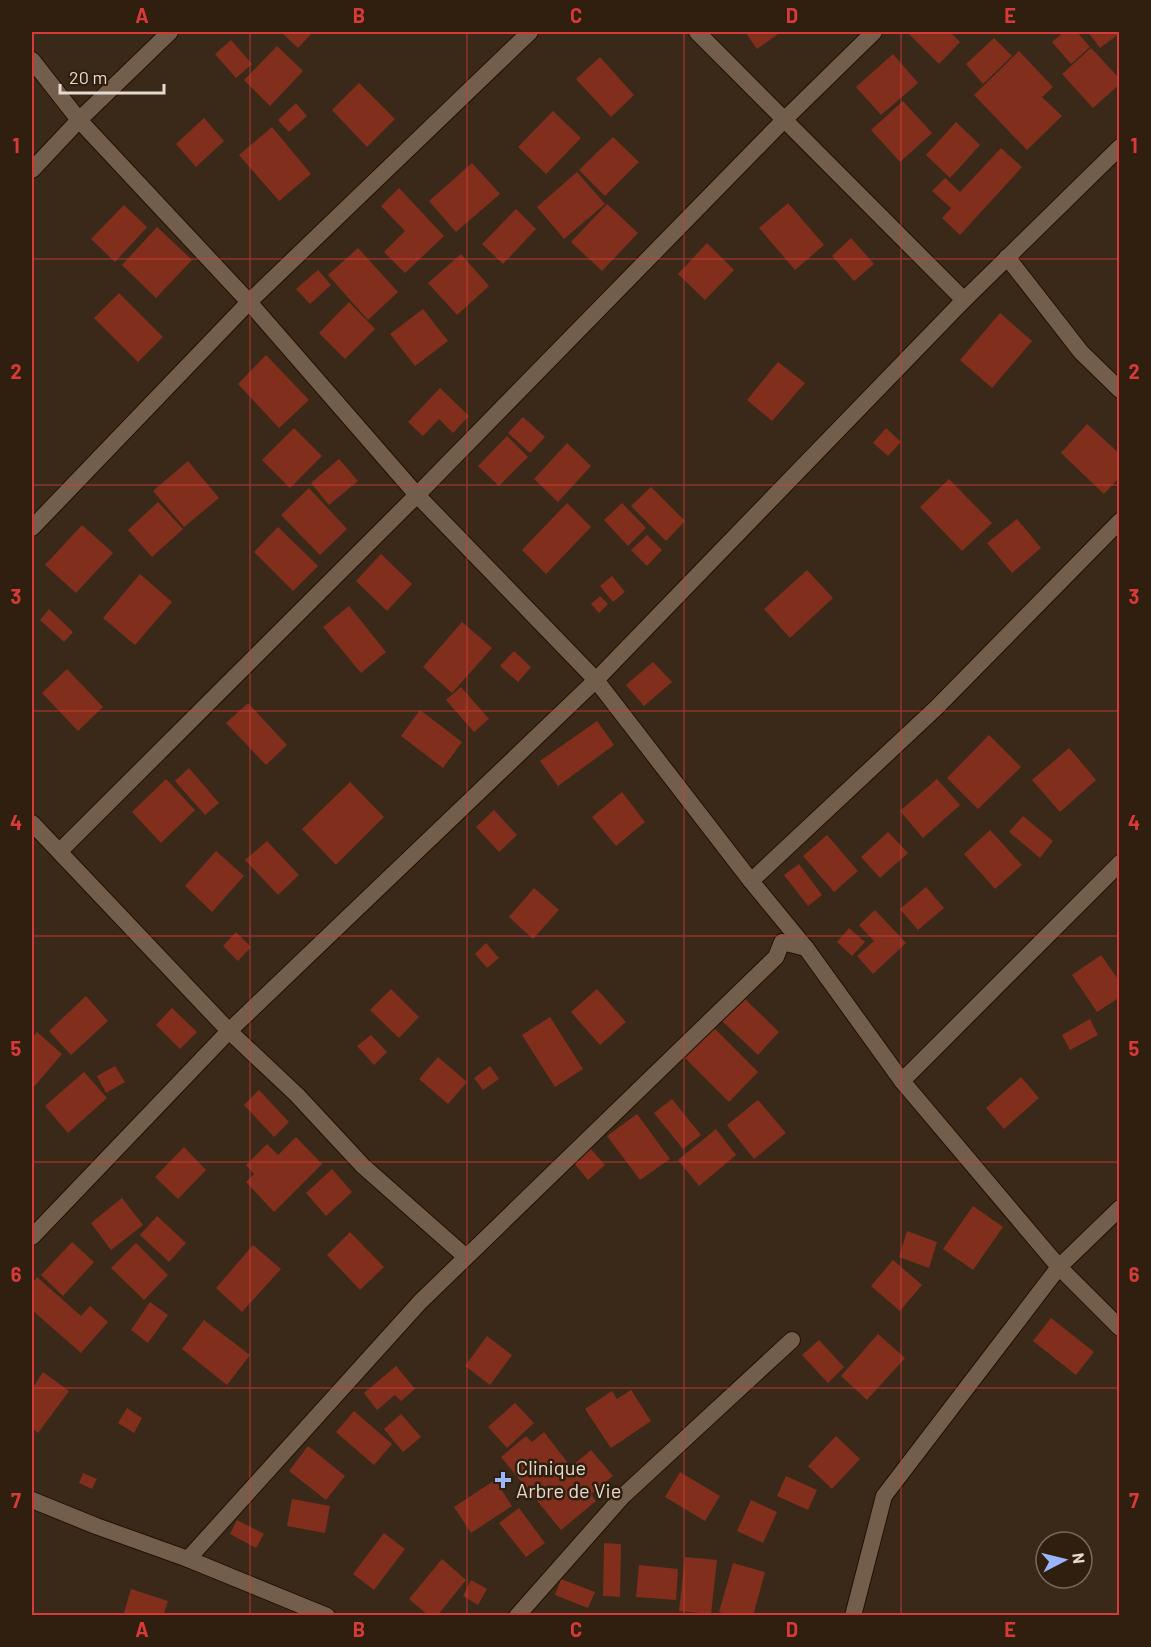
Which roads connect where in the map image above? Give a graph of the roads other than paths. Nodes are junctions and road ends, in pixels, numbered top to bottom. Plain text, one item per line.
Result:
1 (170, 32) edge
2 (530, 32) edge
3 (697, 32) edge
4 (874, 32) edge
5 (32, 60) edge
6 (79, 120) junction
7 (784, 120) junction
8 (1119, 147) edge
9 (32, 170) edge
10 (1007, 257) junction
11 (964, 300) junction
12 (249, 303) junction
13 (1119, 390) edge
14 (417, 495) junction
15 (1119, 521) edge
16 (32, 528) edge
17 (596, 680) junction
18 (32, 823) edge
19 (60, 851) junction
20 (1119, 863) edge
21 (751, 881) junction
22 (806, 948) junction
23 (229, 1031) junction
24 (902, 1081) junction
25 (1119, 1208) edge
26 (32, 1237) edge
27 (466, 1257) junction
28 (1059, 1267) junction
29 (1119, 1328) edge
30 (792, 1340) dead end
31 (32, 1500) edge
32 (188, 1559) junction
33 (327, 1616) edge
34 (517, 1616) edge
35 (853, 1616) edge

1 - 6 street
2 - 12 street
3 - 7 street
4 - 7 street
5 - 6 street
6 - 9 street
6 - 12 street
7 - 11 street
7 - 14 street
8 - 10 street
10 - 11 street
10 - 13 street
11 - 17 street
12 - 14 street
12 - 16 street
14 - 17 street
14 - 19 street
15 - 21 street
17 - 21 street
17 - 23 street
18 - 19 street
19 - 23 street
20 - 24 street
21 - 22 street
22 - 24 street
22 - 27 street
23 - 26 street
23 - 27 street
24 - 28 street
25 - 28 street
27 - 32 street
28 - 29 street
28 - 35 street
30 - 34 street
31 - 32 street
32 - 33 street

